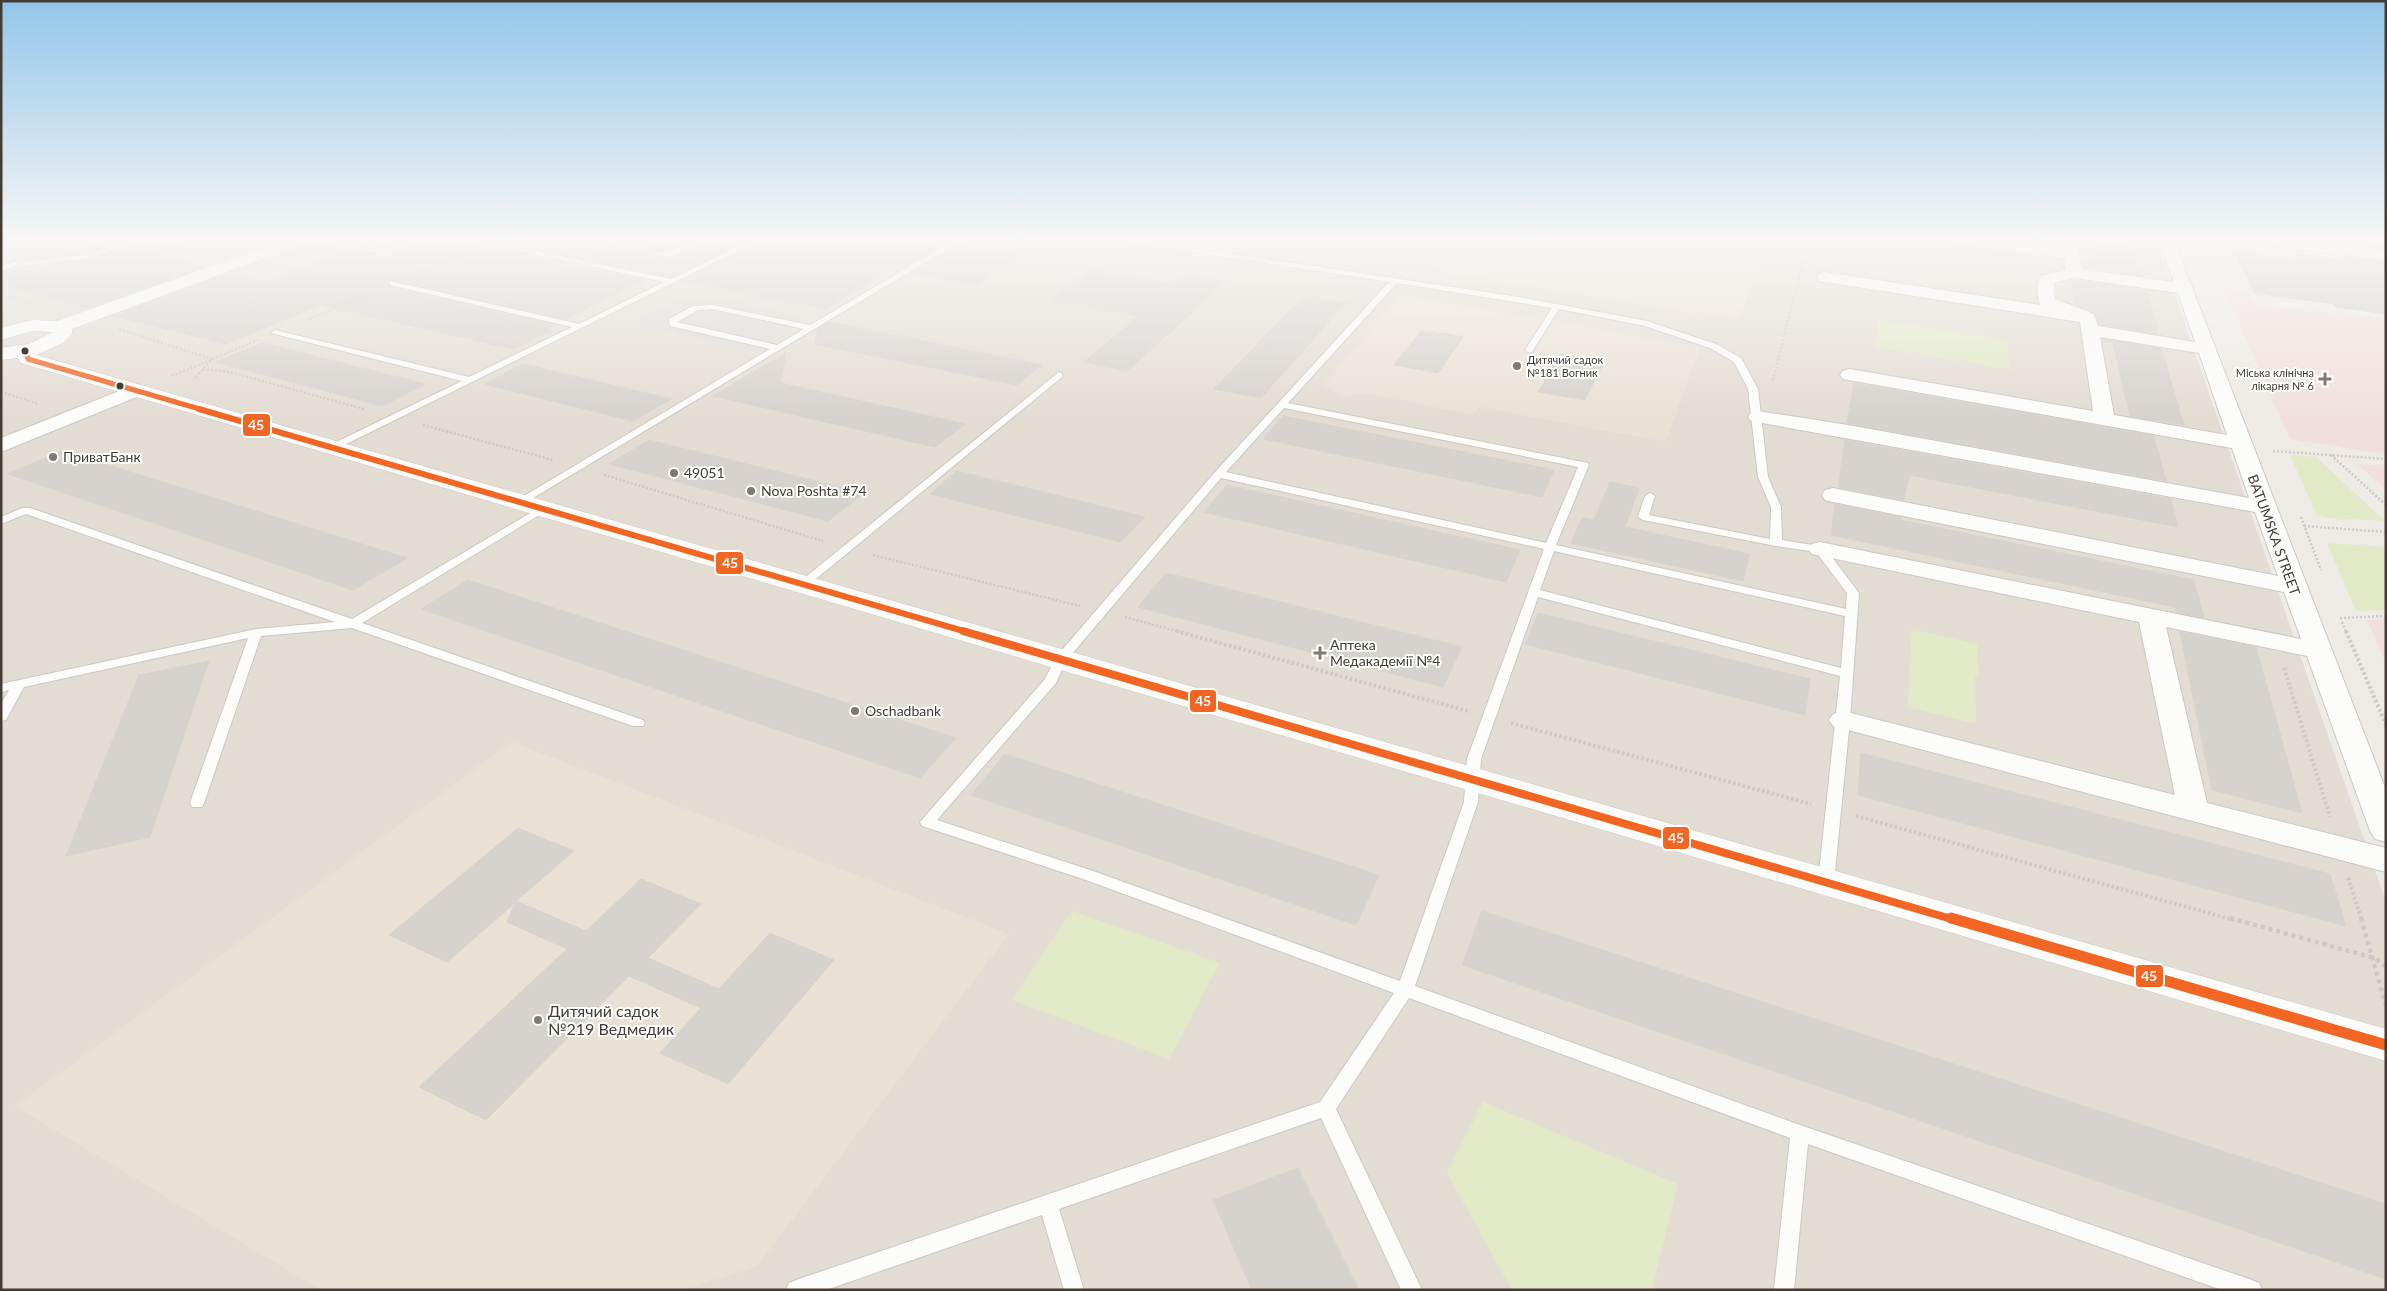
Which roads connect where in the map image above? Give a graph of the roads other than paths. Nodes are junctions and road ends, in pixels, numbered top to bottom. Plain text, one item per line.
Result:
1 (138, 298) edge
2 (456, 298) edge
3 (635, 298) edge
4 (859, 298) edge
5 (1379, 298) edge
6 (1513, 298) edge
7 (1944, 298) edge
8 (2047, 298) edge
9 (2188, 298) edge
10 (1557, 306) junction
11 (2089, 324) junction
12 (578, 326) junction
13 (59, 327) junction
14 (808, 328) junction
15 (275, 333) road end
16 (1, 334) edge
17 (775, 347) junction
18 (2206, 349) junction
19 (1529, 350) dead end
20 (13, 352) edge
21 (1059, 375) dead end
22 (1850, 375) dead end
23 (470, 380) junction
24 (137, 390) junction
25 (1282, 405) junction
26 (1758, 417) junction
27 (2104, 418) junction
28 (2240, 443) junction
29 (1, 446) edge
30 (332, 448) junction
31 (1219, 474) junction
32 (1832, 495) dead end
33 (1650, 496) dead end
34 (530, 505) junction
35 (2266, 513) junction
36 (1, 521) edge
37 (1776, 542) junction
38 (1550, 548) junction
39 (1820, 549) junction
40 (802, 585) junction
41 (2294, 587) junction
42 (1534, 592) junction
43 (1852, 614) junction
44 (2151, 616) junction
45 (352, 624) junction
46 (256, 633) junction
47 (2317, 650) junction
48 (1060, 660) junction
49 (1847, 674) junction
50 (19, 684) junction
51 (1, 688) edge
52 (1, 717) edge
53 (1843, 720) junction
54 (638, 723) dead end
55 (1472, 781) junction
56 (197, 803) dead end
57 (2193, 810) junction
58 (2386, 831) edge
59 (2386, 860) edge
60 (1826, 882) junction
61 (1405, 990) junction
62 (2386, 1045) edge
63 (1326, 1108) junction
64 (1800, 1132) junction
65 (1048, 1203) junction
66 (796, 1290) edge
67 (1074, 1290) edge
68 (1412, 1290) edge
69 (1784, 1290) edge
70 (2252, 1290) edge

1 - 13 street
2 - 12 lane
3 - 12 lane
4 - 14 lane
5 - 25 lane
6 - 10 lane
7 - 11 street
8 - 11 street
9 - 18 street, BATUMSKA STREET
10 - 19 lane
10 - 26 lane
11 - 18 street
11 - 27 street
12 - 23 lane
13 - 16 street
13 - 20 street
14 - 17 lane
14 - 17 lane
15 - 23 lane
17 - 34 lane
18 - 28 street, BATUMSKA STREET
20 - 24 street
21 - 40 lane
22 - 27 street
23 - 30 lane
24 - 29 street
24 - 30 street
25 - 31 lane
25 - 38 lane
26 - 35 street
26 - 37 lane
27 - 28 street
28 - 35 street, BATUMSKA STREET
30 - 34 street
31 - 38 lane
31 - 48 lane
32 - 41 street
33 - 37 lane
34 - 40 street
34 - 45 lane
35 - 41 street, BATUMSKA STREET
36 - 45 lane
37 - 39 lane
38 - 42 lane
38 - 43 lane
39 - 43 lane
39 - 44 street
40 - 48 street
41 - 47 street, BATUMSKA STREET
42 - 49 lane
42 - 55 lane
43 - 49 lane
44 - 47 street
44 - 57 street
45 - 46 lane
45 - 54 lane
46 - 50 lane
46 - 56 lane
47 - 58 street, BATUMSKA STREET
48 - 55 street
48 - 61 lane
49 - 53 lane
50 - 51 lane
50 - 52 lane
53 - 57 street
53 - 60 lane
55 - 60 street
55 - 61 lane
57 - 59 street
60 - 62 street
61 - 63 lane
61 - 64 lane
63 - 65 lane
63 - 68 lane
64 - 69 lane
64 - 70 lane
65 - 66 lane
65 - 67 lane

